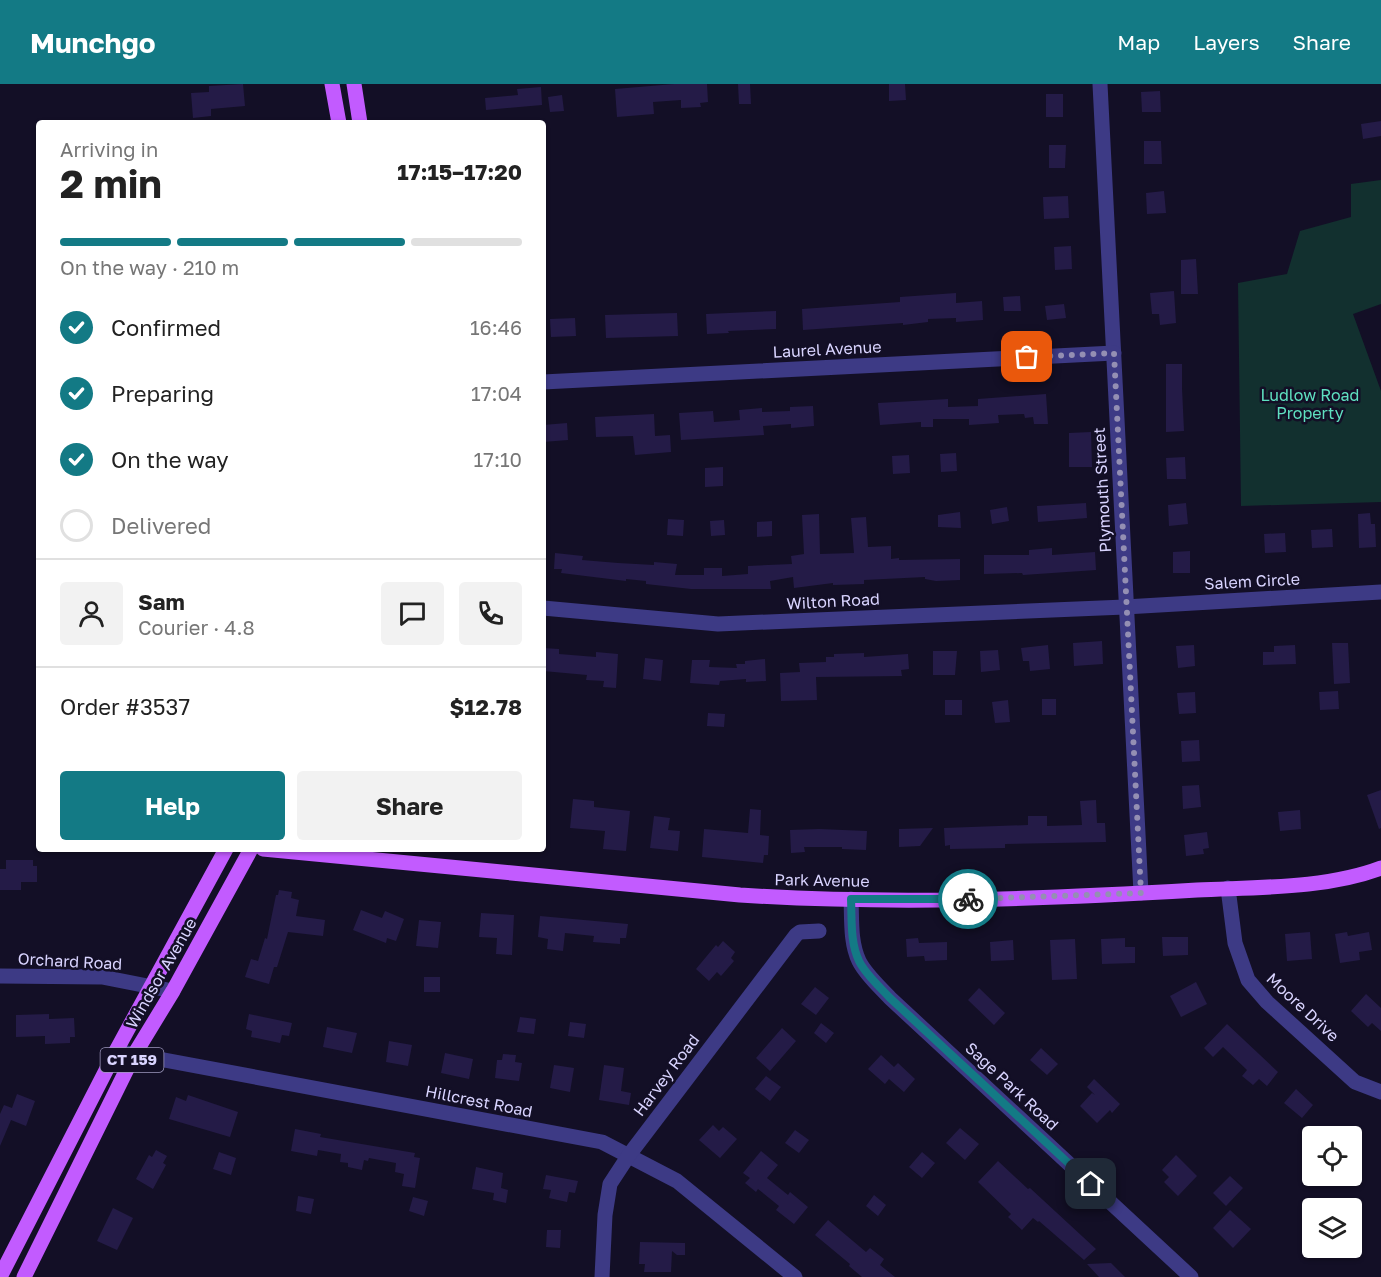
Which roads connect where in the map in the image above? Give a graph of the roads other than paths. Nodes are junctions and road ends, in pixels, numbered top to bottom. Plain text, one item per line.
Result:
1 (333, 84) edge
2 (354, 84) edge
3 (1100, 84) edge
4 (339, 120) edge
5 (360, 120) edge
6 (1114, 353) junction
7 (546, 382) edge
8 (1381, 592) edge
9 (1125, 607) junction
10 (546, 608) edge
11 (224, 852) edge
12 (249, 852) edge
13 (295, 852) edge
14 (1381, 868) edge
15 (1228, 888) junction
16 (1141, 893) junction
17 (851, 899) junction
18 (819, 931) dead end
19 (0, 976) edge
20 (153, 986) junction
21 (173, 991) junction
22 (116, 1051) junction
23 (134, 1054) junction
24 (1381, 1091) edge
25 (1381, 1102) edge
26 (629, 1155) junction
27 (0, 1277) edge
28 (24, 1277) edge
29 (602, 1277) edge
30 (795, 1277) edge
31 (1191, 1277) edge

1 - 4 main road
2 - 5 main road
3 - 6 street, Plymouth Street
6 - 7 street, Laurel Avenue
6 - 9 street, Plymouth Street
8 - 9 street, Salem Circle
9 - 10 street, Wilton Road
9 - 16 street, Plymouth Street
11 - 20 main road, Windsor Avenue / CT 159
12 - 21 main road, Windsor Avenue / CT 159
13 - 17 main road, Park Avenue
14 - 15 main road, Park Avenue
15 - 16 main road, Park Avenue
15 - 24 street, Moore Drive
16 - 17 main road, Park Avenue
17 - 31 street, Sage Park Road
18 - 26 street, Harvey Road
19 - 20 street, Orchard Road
20 - 21 street, Orchard Road
20 - 22 main road, Windsor Avenue / CT 159
21 - 23 main road, Windsor Avenue / CT 159
22 - 23 street, Hillcrest Road
22 - 27 main road, Windsor Avenue / CT 159
23 - 26 street, Hillcrest Road
23 - 28 main road, Windsor Avenue / CT 159
24 - 25 street, Moore Drive
26 - 29 street, Harvey Road
26 - 30 street, Hillcrest Road

